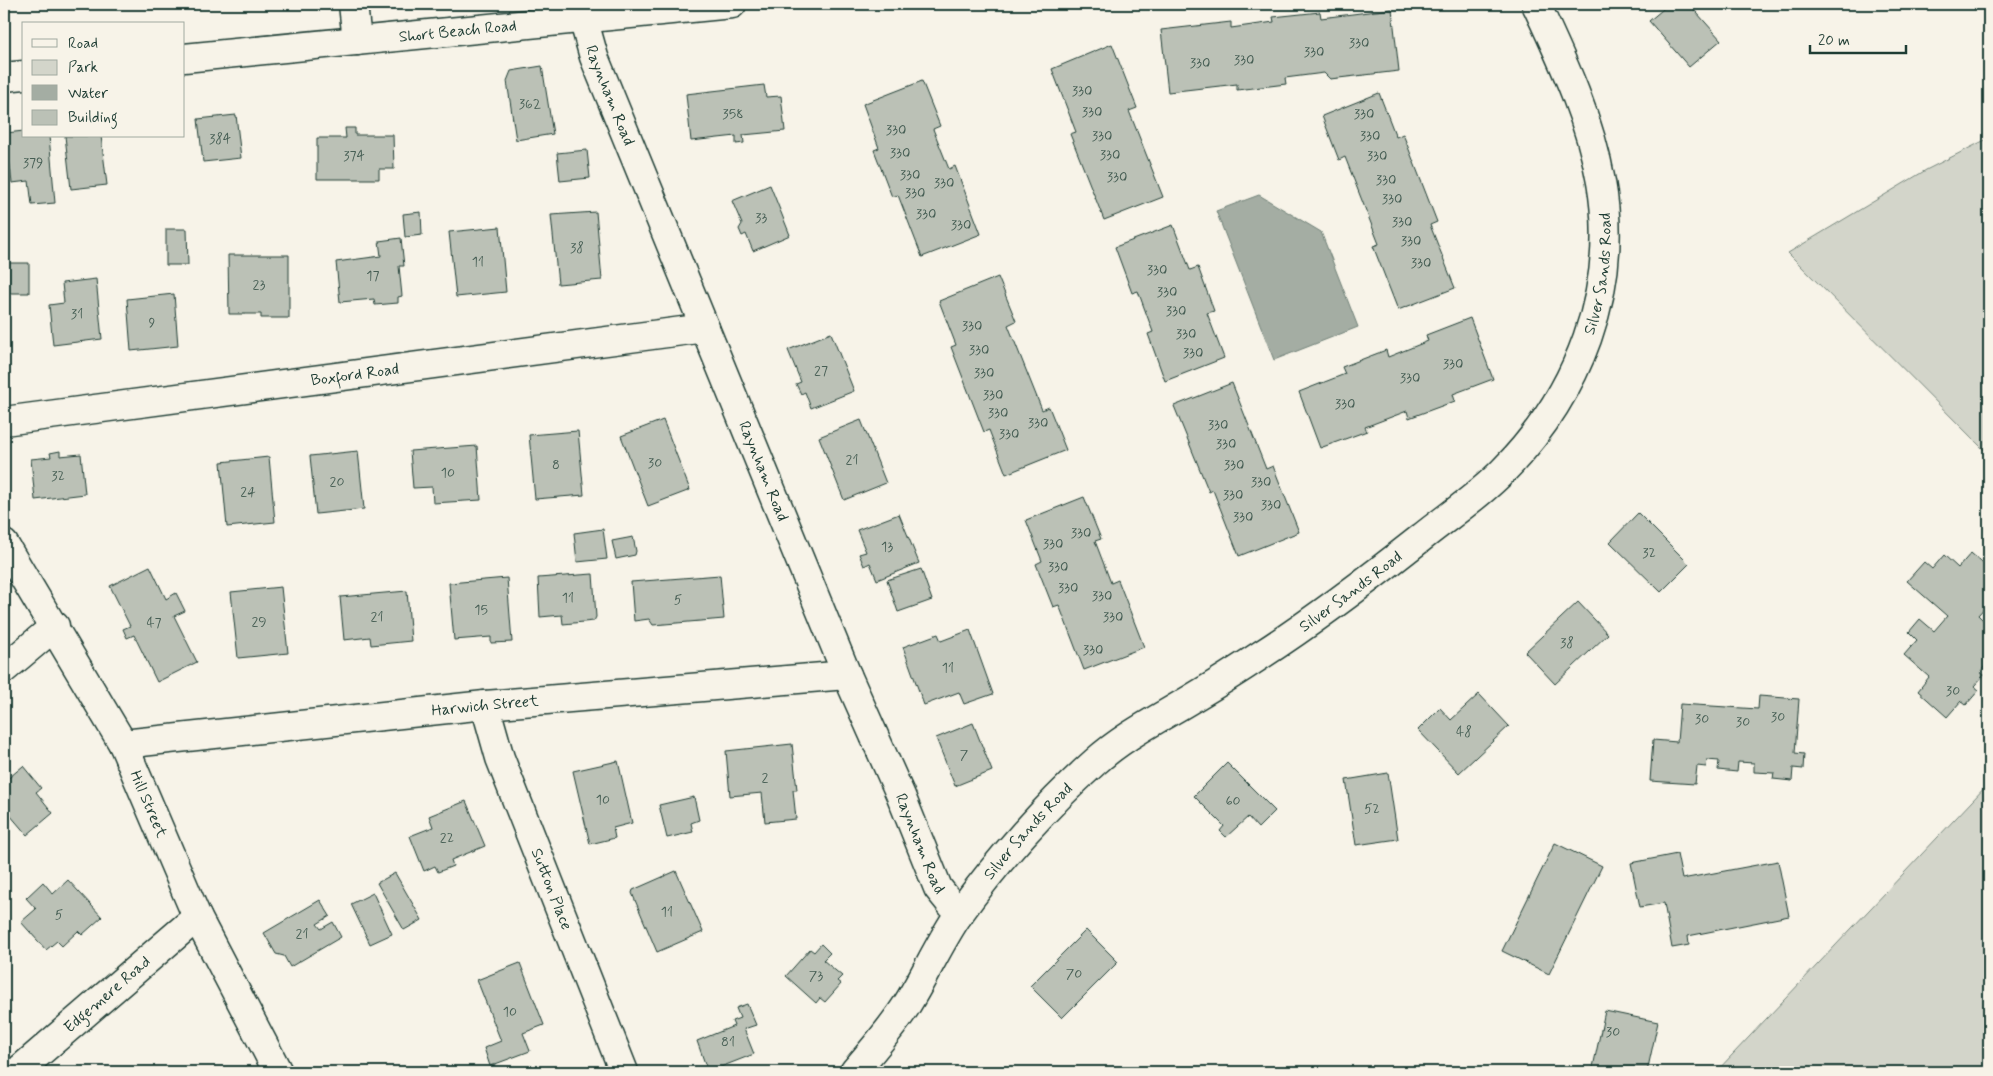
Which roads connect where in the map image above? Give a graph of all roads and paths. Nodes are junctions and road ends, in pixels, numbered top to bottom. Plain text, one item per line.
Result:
1 (353, 4) edge
2 (732, 4) edge
3 (1536, 4) edge
4 (583, 18) junction
5 (357, 41) junction
6 (185, 58) edge
7 (22, 75) edge
8 (4, 77) edge
9 (705, 328) junction
10 (4, 421) edge
11 (4, 544) edge
12 (55, 626) junction
13 (4, 669) edge
14 (847, 675) junction
15 (485, 705) junction
16 (123, 744) junction
17 (959, 914) junction
18 (197, 917) junction
19 (16, 1072) edge
20 (278, 1072) edge
21 (624, 1072) edge
22 (854, 1072) edge

1 - 5 street
2 - 4 street, Short Beach Road
3 - 17 street, Silver Sands Road
4 - 5 street, Short Beach Road
4 - 9 street, Raynham Road
5 - 6 street, Short Beach Road
7 - 8 street
9 - 10 street, Boxford Road
9 - 14 street, Raynham Road
11 - 12 street, Hill Street
12 - 13 street
12 - 16 street, Hill Street
14 - 15 street, Harwich Street
14 - 17 street, Raynham Road
15 - 16 street, Harwich Street
15 - 21 street, Sutton Place
16 - 18 street, Hill Street
17 - 22 street, Silver Sands Road
18 - 19 street, Edgemere Road
18 - 20 street, Hill Street

